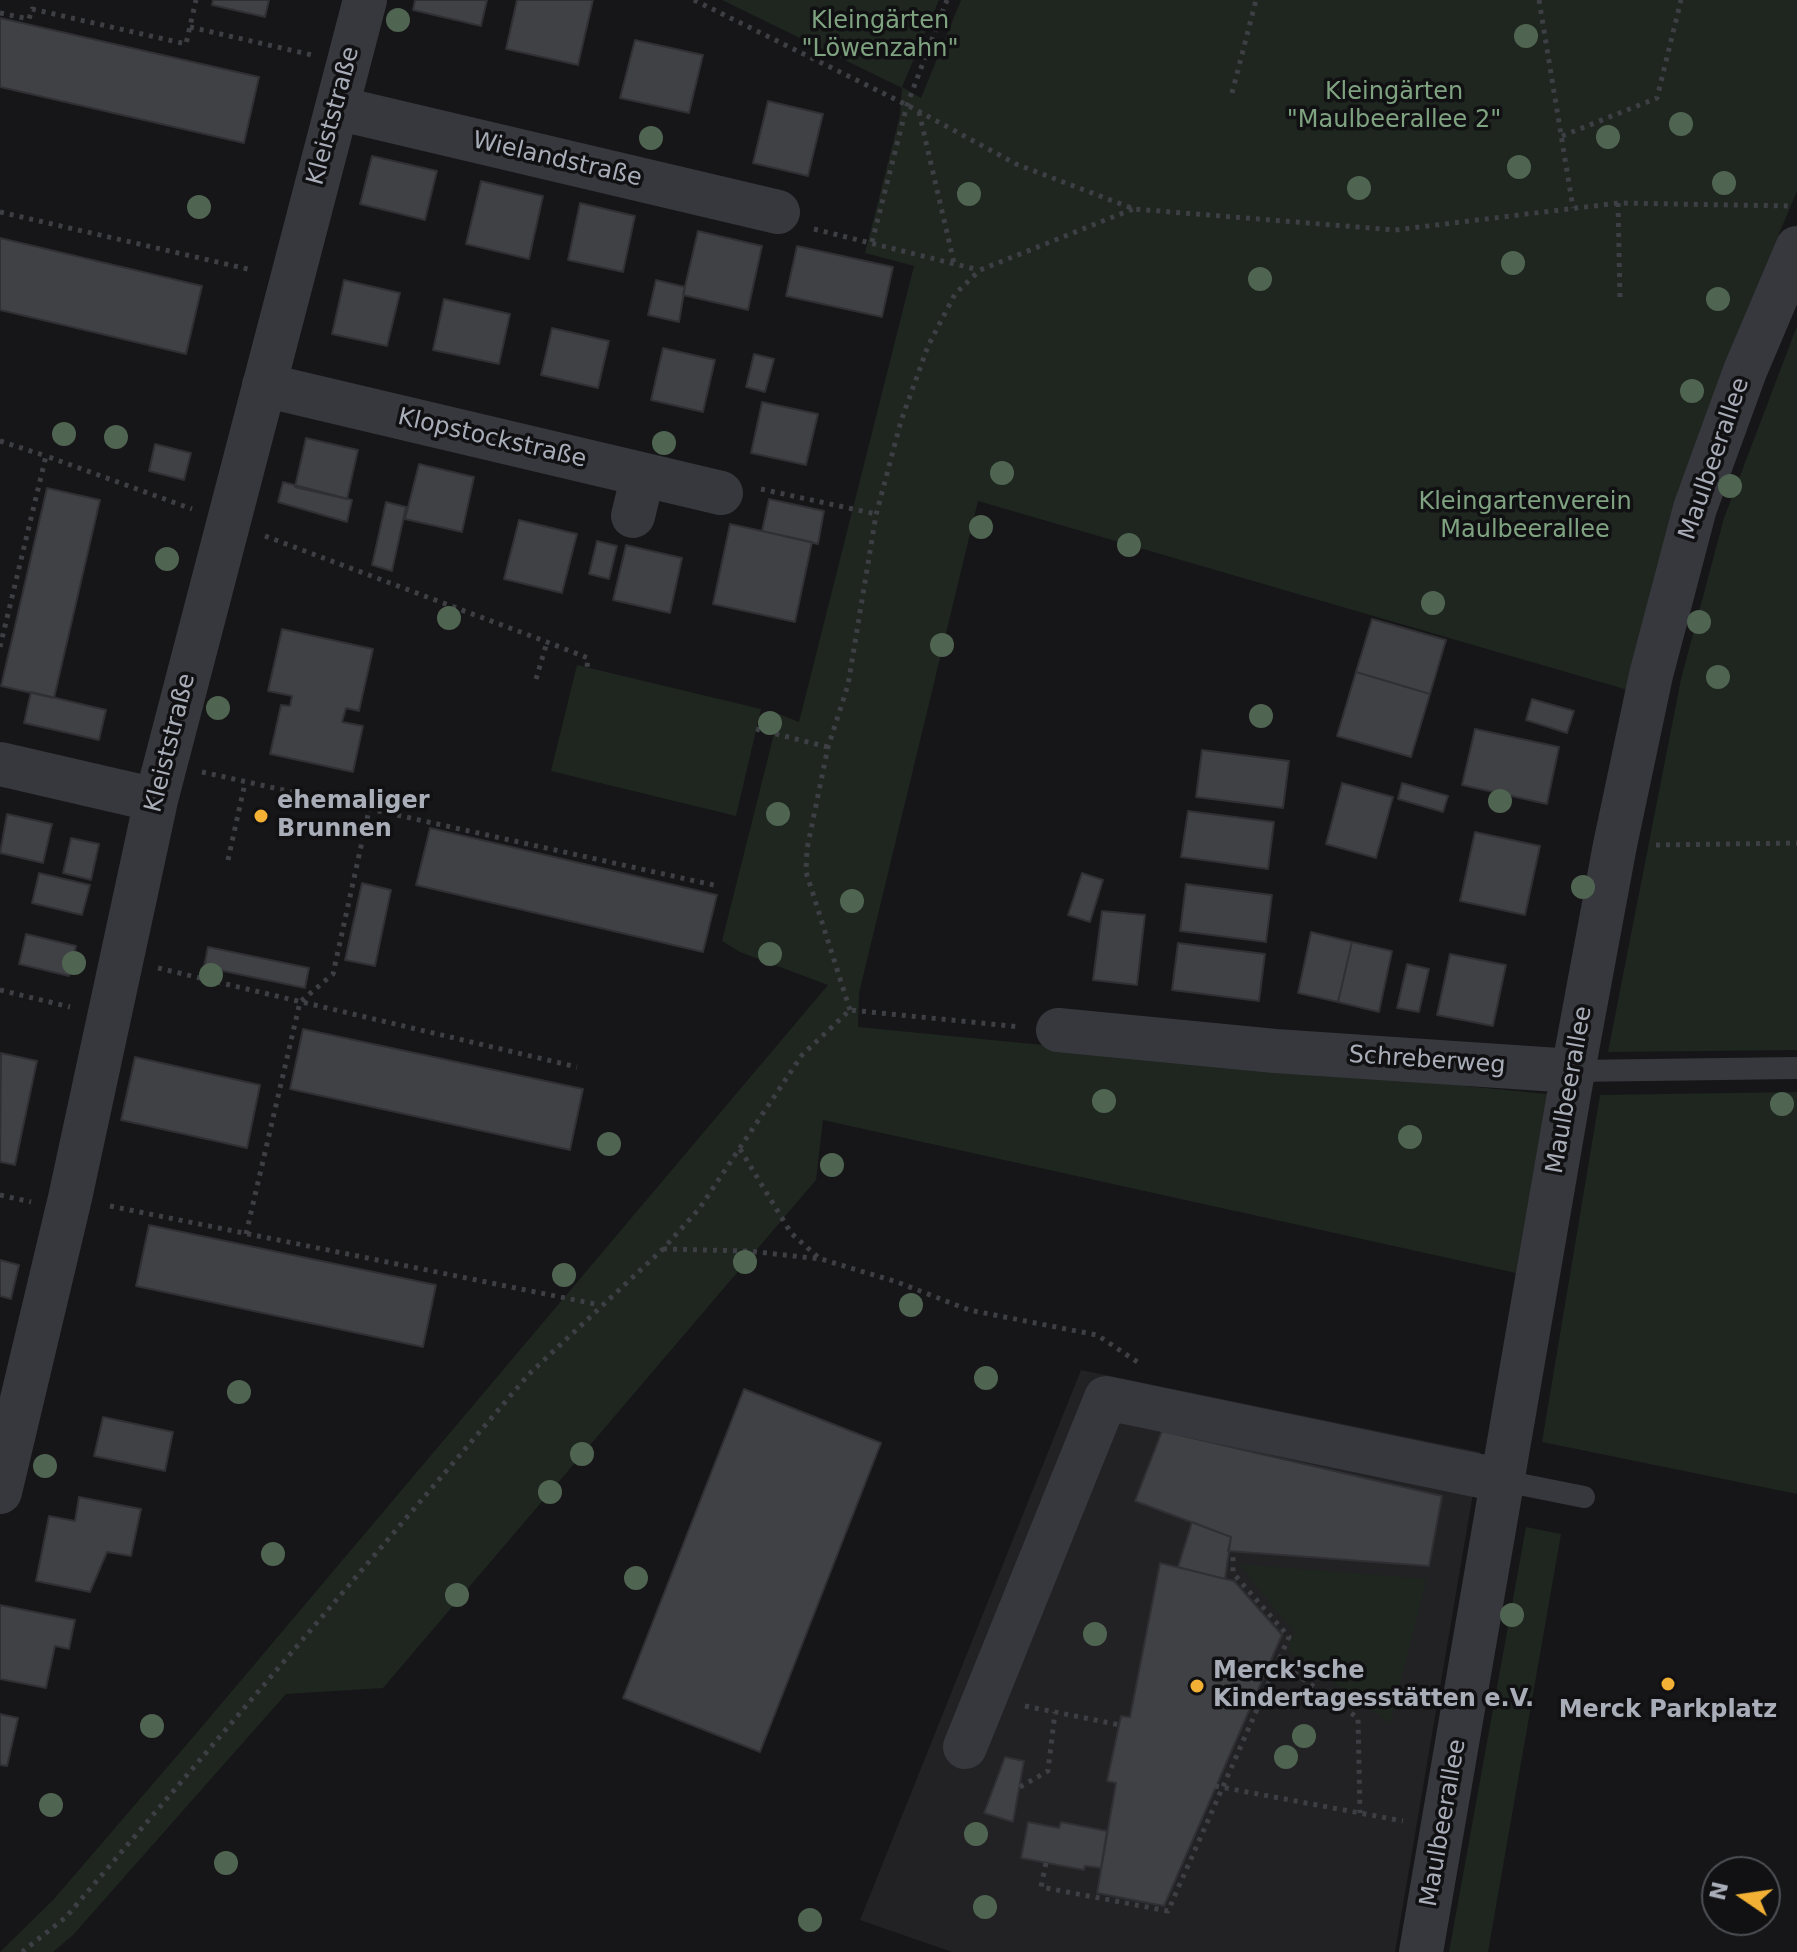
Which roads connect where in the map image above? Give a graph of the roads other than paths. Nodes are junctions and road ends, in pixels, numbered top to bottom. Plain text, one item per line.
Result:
1 (365, 0) edge
2 (337, 108) junction
3 (778, 212) road end
4 (1797, 248) edge
5 (264, 385) junction
6 (721, 493) road end
7 (0, 764) edge
8 (161, 782) junction
9 (1058, 1030) road end
10 (1797, 1068) edge
11 (1573, 1071) junction
12 (1504, 1481) junction
13 (0, 1492) edge
14 (1584, 1497) dead end
15 (965, 1747) dead end
16 (1421, 1952) edge

1 - 2 street, Kleiststraße
2 - 3 street, Wielandstraße
2 - 5 street, Kleiststraße
4 - 11 street, Maulbeerallee
5 - 6 street, Klopstockstraße
5 - 8 street, Kleiststraße
7 - 8 street
8 - 13 street, Kleiststraße
9 - 11 street, Schreberweg
10 - 11 lane, Schreberweg
11 - 12 street, Maulbeerallee
12 - 14 lane
12 - 15 street
12 - 16 street, Maulbeerallee

